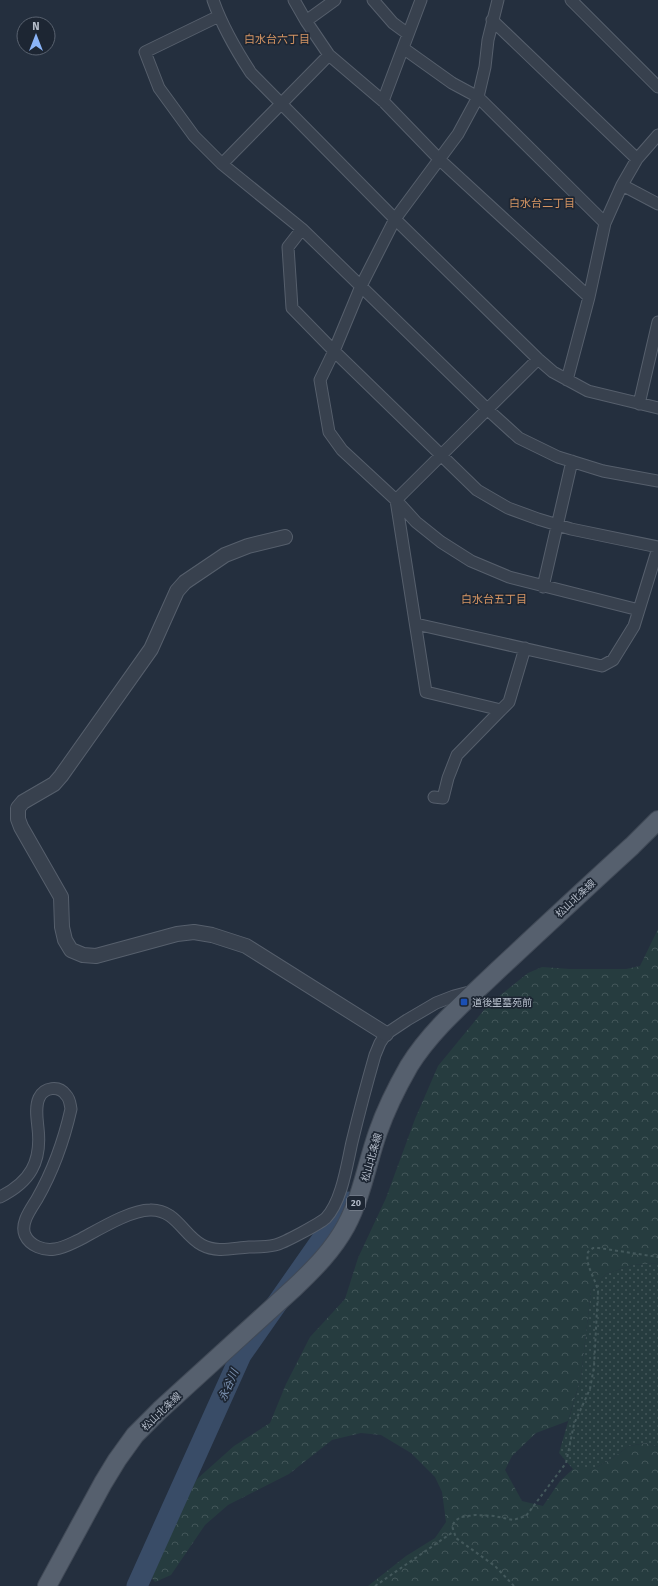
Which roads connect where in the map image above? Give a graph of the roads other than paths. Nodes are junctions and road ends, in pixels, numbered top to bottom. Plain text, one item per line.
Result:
1 (213, 0) edge
2 (294, 0) edge
3 (335, 0) edge
4 (373, 0) edge
5 (421, 0) edge
6 (498, 0) edge
7 (571, 0) edge
8 (219, 16) junction
9 (492, 20) junction
10 (306, 21) junction
11 (408, 34) junction
12 (403, 48) junction
13 (329, 55) junction
14 (658, 87) edge
15 (478, 98) junction
16 (383, 101) junction
17 (281, 104) junction
18 (658, 135) edge
19 (637, 159) junction
20 (440, 160) junction
21 (222, 164) junction
22 (622, 185) junction
23 (658, 204) edge
24 (395, 218) junction
25 (605, 223) junction
26 (302, 229) junction
27 (361, 286) junction
28 (589, 297) junction
29 (658, 322) edge
30 (334, 351) junction
31 (538, 360) junction
32 (567, 380) junction
33 (639, 404) junction
34 (658, 408) edge
35 (488, 410) junction
36 (440, 455) junction
37 (572, 461) junction
38 (658, 481) edge
39 (396, 500) junction
40 (558, 525) junction
41 (285, 537) dead end
42 (658, 548) edge
43 (543, 587) junction
44 (639, 610) junction
45 (416, 624) junction
46 (525, 648) junction
47 (501, 710) junction
48 (434, 797) dead end
49 (658, 820) edge
50 (478, 990) junction
51 (386, 1034) junction
52 (0, 1197) edge
53 (47, 1586) edge

1 - 8 street
2 - 10 street
3 - 10 street
4 - 11 street
5 - 11 street
6 - 9 street
7 - 14 street
8 - 17 street
8 - 21 street
9 - 15 street
9 - 19 street
10 - 13 street
11 - 12 street
12 - 15 street
12 - 16 street
13 - 16 street
13 - 17 street
15 - 20 street
15 - 25 street
16 - 20 street
17 - 21 street
17 - 24 street
18 - 19 street
19 - 22 street
20 - 24 street
20 - 28 street
21 - 26 street
22 - 23 street
22 - 25 street
24 - 27 street
24 - 31 street
25 - 28 street
26 - 27 street
26 - 30 street
27 - 30 street
27 - 35 street
28 - 32 street
29 - 33 street
30 - 36 street
30 - 39 street
31 - 32 street
31 - 35 street
32 - 33 street
33 - 34 street
35 - 36 street
35 - 37 street
36 - 39 street
36 - 40 street
37 - 38 street
37 - 40 street
39 - 43 street
39 - 45 street
40 - 42 street
40 - 43 street
41 - 51 street
42 - 44 street
43 - 44 street
44 - 46 street
45 - 46 street
45 - 47 street
46 - 47 street
47 - 48 street
49 - 50 main road, 松山北条線 / 20
50 - 51 street
50 - 53 main road, 松山北条線 / 20
51 - 52 street

